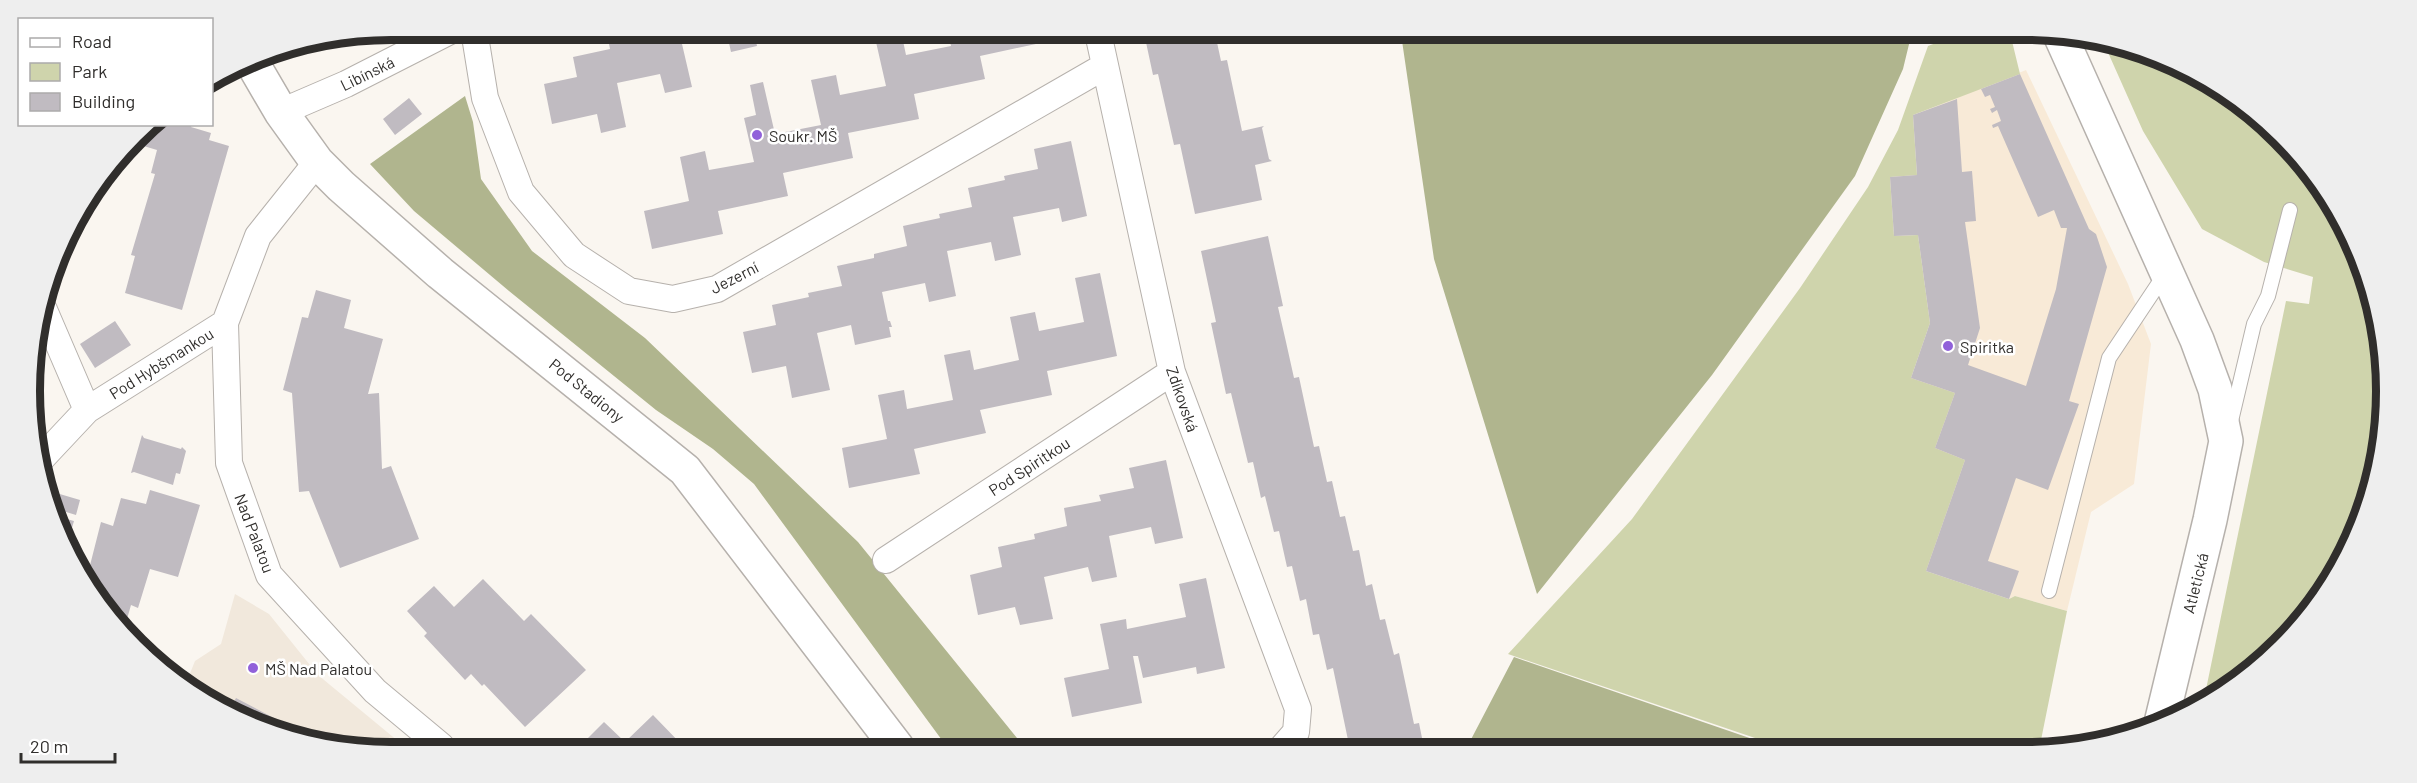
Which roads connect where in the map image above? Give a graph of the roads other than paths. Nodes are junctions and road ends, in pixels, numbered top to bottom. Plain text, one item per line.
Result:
1 (432, 40) edge
2 (476, 40) edge
3 (1099, 40) edge
4 (2064, 43) edge
5 (1105, 66) junction
6 (255, 68) edge
7 (281, 112) junction
8 (317, 162) junction
9 (2290, 210) dead end
10 (2165, 274) junction
11 (48, 319) edge
12 (225, 323) junction
13 (1172, 372) junction
14 (87, 410) junction
15 (2226, 441) junction
16 (46, 453) edge
17 (886, 560) dead end
18 (2049, 591) dead end
19 (2163, 715) edge
20 (436, 742) edge
21 (893, 742) edge
22 (1287, 742) edge

1 - 7 street, Libínská
2 - 5 street, Jezerní
3 - 5 street, Zdíkovská
4 - 10 main road
5 - 13 street, Zdíkovská
6 - 7 main road, Pod Stadiony
7 - 8 main road, Pod Stadiony
8 - 12 street, Pod Hybšmankou
8 - 21 main road, Pod Stadiony
9 - 15 lane
10 - 15 main road
10 - 18 lane
11 - 14 street
12 - 14 street, Pod Hybšmankou
12 - 20 street, Nad Palatou
13 - 17 street, Pod Spiritkou
13 - 22 street, Zdíkovská
14 - 16 street, Pod Hybšmankou
15 - 19 main road, Atletická

